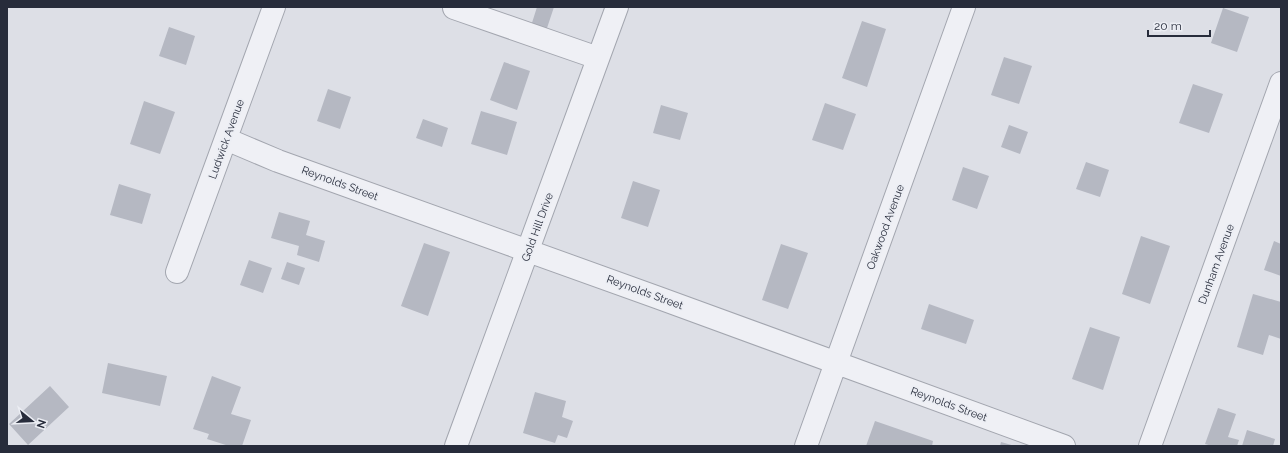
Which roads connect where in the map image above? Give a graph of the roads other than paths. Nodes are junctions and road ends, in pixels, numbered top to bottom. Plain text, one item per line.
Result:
1 (274, 7) edge
2 (617, 7) edge
3 (964, 7) edge
4 (454, 8) edge
5 (598, 58) junction
6 (1281, 83) edge
7 (226, 139) junction
8 (528, 250) junction
9 (177, 272) dead end
10 (837, 362) junction
11 (456, 446) edge
12 (806, 446) edge
13 (1064, 446) edge
14 (1150, 446) edge

1 - 7 street, Ludwick Avenue
2 - 5 street, Gold Hill Drive
3 - 10 street, Oakwood Avenue
4 - 5 street
5 - 8 street, Gold Hill Drive
6 - 14 street, Dunham Avenue
7 - 8 street, Reynolds Street
7 - 9 street, Ludwick Avenue
8 - 10 street, Reynolds Street
8 - 11 street, Gold Hill Drive
10 - 12 street, Oakwood Avenue
10 - 13 street, Reynolds Street

